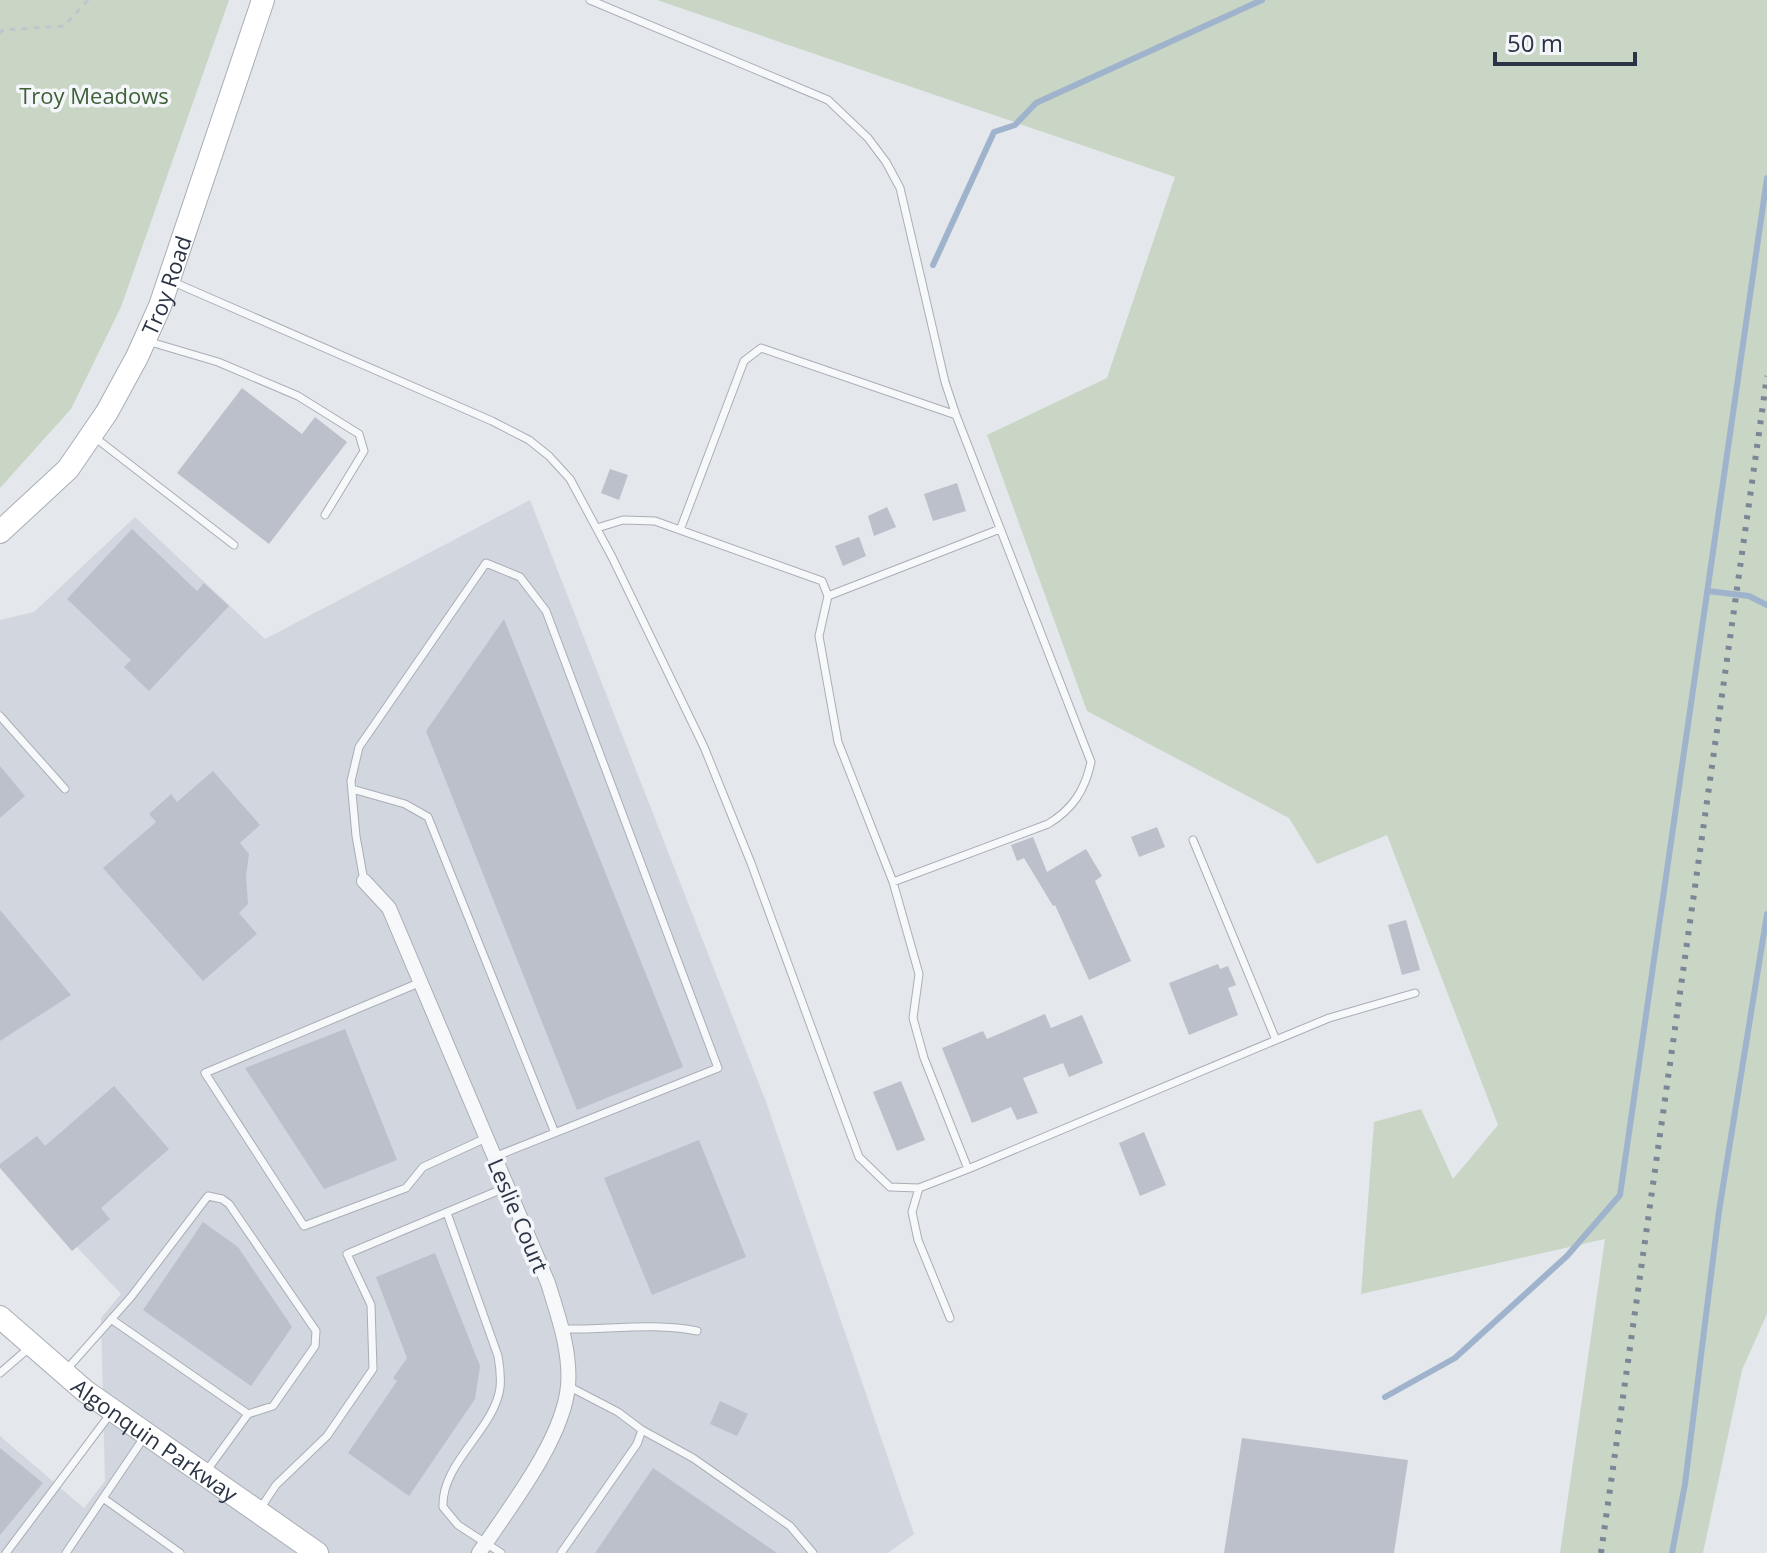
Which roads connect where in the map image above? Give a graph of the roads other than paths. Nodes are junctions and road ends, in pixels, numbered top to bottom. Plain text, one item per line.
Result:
1 (263, 0) edge
2 (590, 0) edge
3 (169, 280) junction
4 (145, 340) junction
5 (956, 415) junction
6 (91, 435) junction
7 (325, 515) dead end
8 (597, 528) junction
9 (1000, 529) junction
10 (680, 530) junction
11 (0, 532) edge
12 (234, 545) dead end
13 (828, 596) junction
14 (0, 716) edge
15 (65, 789) dead end
16 (352, 789) junction
17 (1193, 840) dead end
18 (364, 881) joint
19 (893, 882) junction
20 (421, 982) junction
21 (1415, 993) dead end
22 (1276, 1040) junction
23 (555, 1133) junction
24 (486, 1138) junction
25 (494, 1157) junction
26 (968, 1169) junction
27 (507, 1187) junction
28 (919, 1188) junction
29 (447, 1213) junction
30 (0, 1317) edge
31 (950, 1318) dead end
32 (111, 1319) junction
33 (562, 1329) junction
34 (697, 1331) dead end
35 (31, 1346) junction
36 (0, 1373) edge
37 (63, 1374) junction
38 (568, 1386) junction
39 (112, 1411) junction
40 (248, 1414) junction
41 (642, 1430) junction
42 (146, 1435) junction
43 (204, 1475) junction
44 (103, 1498) junction
45 (258, 1512) junction
46 (483, 1548) edge
47 (308, 1551) edge
48 (6, 1553) edge
49 (66, 1553) edge
50 (180, 1553) edge
51 (501, 1553) edge
52 (561, 1553) edge
53 (813, 1553) edge

1 - 3 street, Troy Road
2 - 5 lane
3 - 4 street, Troy Road
3 - 8 lane
4 - 6 street, Troy Road
4 - 7 lane
5 - 9 lane
5 - 10 lane
6 - 11 street, Troy Road
6 - 12 lane
8 - 10 lane
8 - 28 lane
9 - 13 lane
9 - 19 lane
10 - 13 lane
13 - 19 lane
14 - 15 lane
16 - 18 lane
16 - 23 lane
16 - 23 lane
17 - 22 lane
18 - 20 street, Leslie Court
19 - 26 lane
20 - 24 street, Leslie Court
20 - 24 lane
21 - 22 lane
22 - 26 lane
23 - 25 lane
24 - 25 street, Leslie Court
25 - 27 street, Leslie Court
26 - 28 lane
27 - 29 lane
27 - 33 street, Leslie Court
28 - 31 lane
29 - 45 lane
29 - 46 lane
30 - 35 street, Algonquin Parkway
32 - 37 lane
32 - 40 lane
32 - 40 lane
33 - 34 lane
33 - 38 street, Leslie Court
35 - 36 lane
35 - 37 street, Algonquin Parkway
37 - 39 street, Algonquin Parkway
38 - 41 lane
38 - 46 street, Leslie Court
39 - 42 street, Algonquin Parkway
39 - 48 lane
40 - 43 lane
41 - 52 lane
41 - 53 lane
42 - 43 street, Algonquin Parkway
42 - 44 lane
43 - 45 street, Algonquin Parkway
44 - 49 lane
44 - 50 lane
45 - 47 street, Algonquin Parkway
46 - 51 lane

